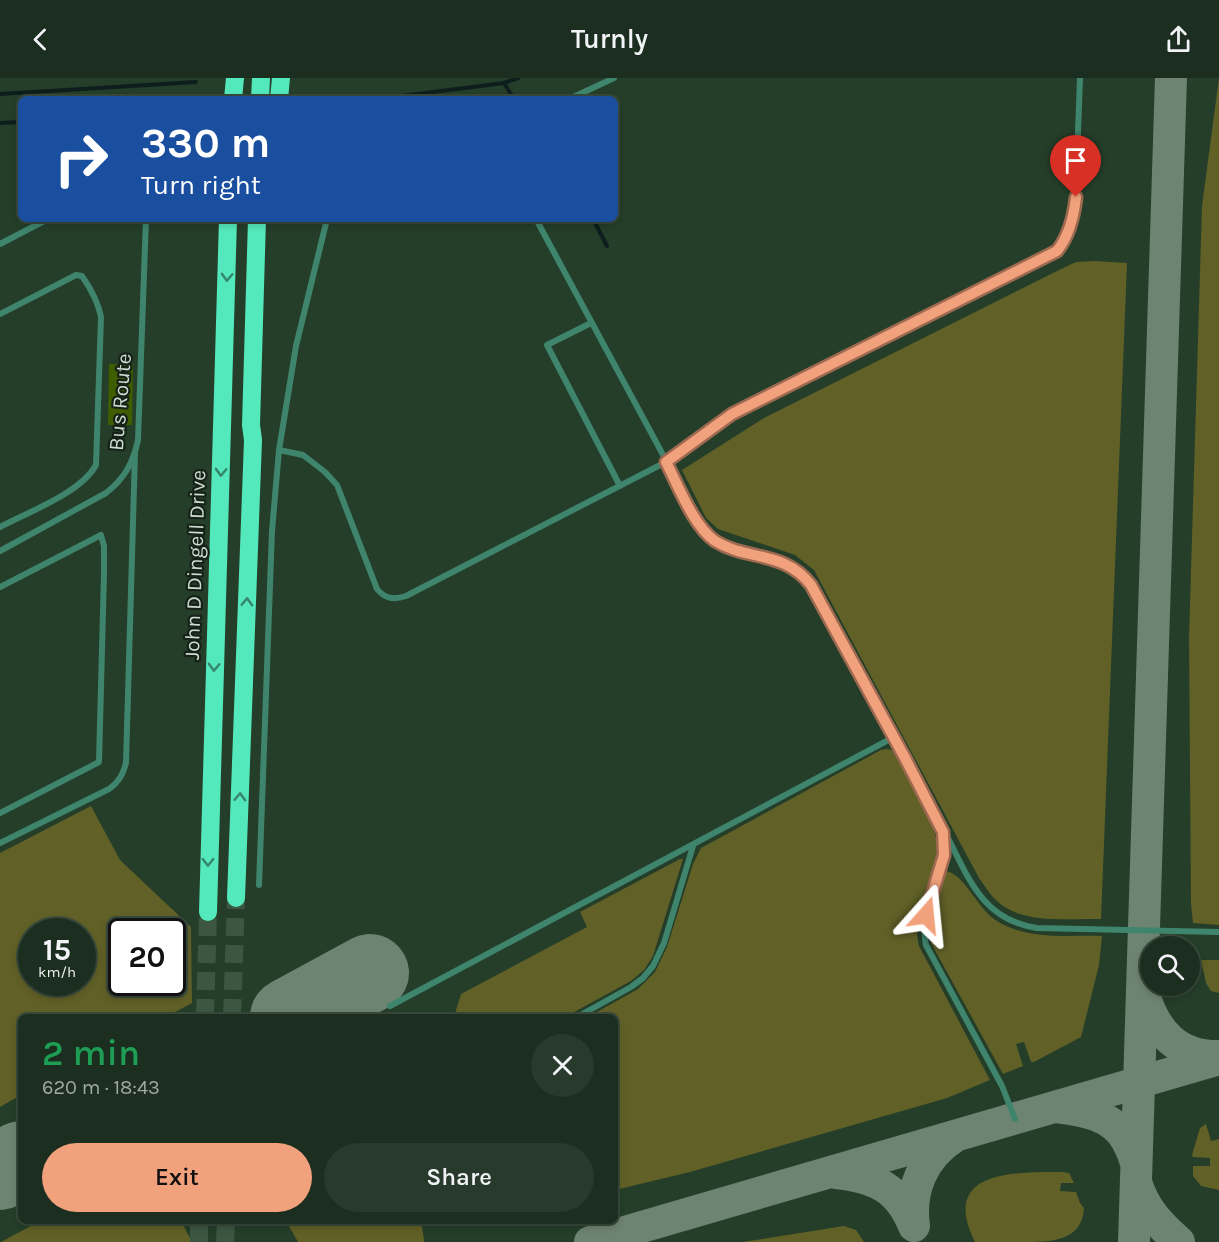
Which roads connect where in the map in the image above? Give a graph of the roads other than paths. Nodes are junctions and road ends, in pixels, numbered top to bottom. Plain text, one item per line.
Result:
1 (230, 78) edge
2 (235, 78) edge
3 (261, 78) edge
4 (281, 78) edge
5 (614, 78) edge
6 (1080, 78) edge
7 (232, 96) edge
8 (232, 96) edge
9 (260, 96) edge
10 (279, 96) edge
11 (575, 96) edge
12 (42, 222) edge
13 (146, 222) edge
14 (228, 222) edge
15 (257, 222) edge
16 (270, 222) edge
17 (326, 222) edge
18 (538, 222) edge
19 (0, 244) edge
20 (0, 314) edge
21 (591, 323) junction
22 (253, 440) junction
23 (279, 450) junction
24 (135, 453) junction
25 (666, 462) junction
26 (620, 486) junction
27 (0, 527) edge
28 (0, 551) edge
29 (0, 587) edge
30 (894, 737) junction
31 (0, 813) edge
32 (938, 820) junction
33 (0, 843) edge
34 (693, 846) junction
35 (259, 885) dead end
36 (236, 898) tunnel mouth
37 (208, 912) tunnel mouth
38 (1219, 932) edge
39 (390, 1006) dead end
40 (582, 1014) edge
41 (1015, 1119) dead end

1 - 7 highway
2 - 8 highway
3 - 9 highway
4 - 10 highway
5 - 11 lane
6 - 25 lane
12 - 19 lane
13 - 24 lane, Bus Route
14 -> 37 highway, John D Dingell Drive
15 - 22 highway
16 - 22 highway
17 - 23 lane
18 - 21 lane
20 - 27 lane
21 - 25 lane
21 - 26 lane
36 -> 22 highway
23 - 26 lane
23 - 35 lane
24 - 28 lane, Bus Route
24 - 33 lane
25 - 26 lane
25 - 30 lane
29 - 31 lane
30 - 32 lane
30 - 34 lane
32 - 38 lane
32 - 41 lane
34 - 39 lane
34 - 40 lane

